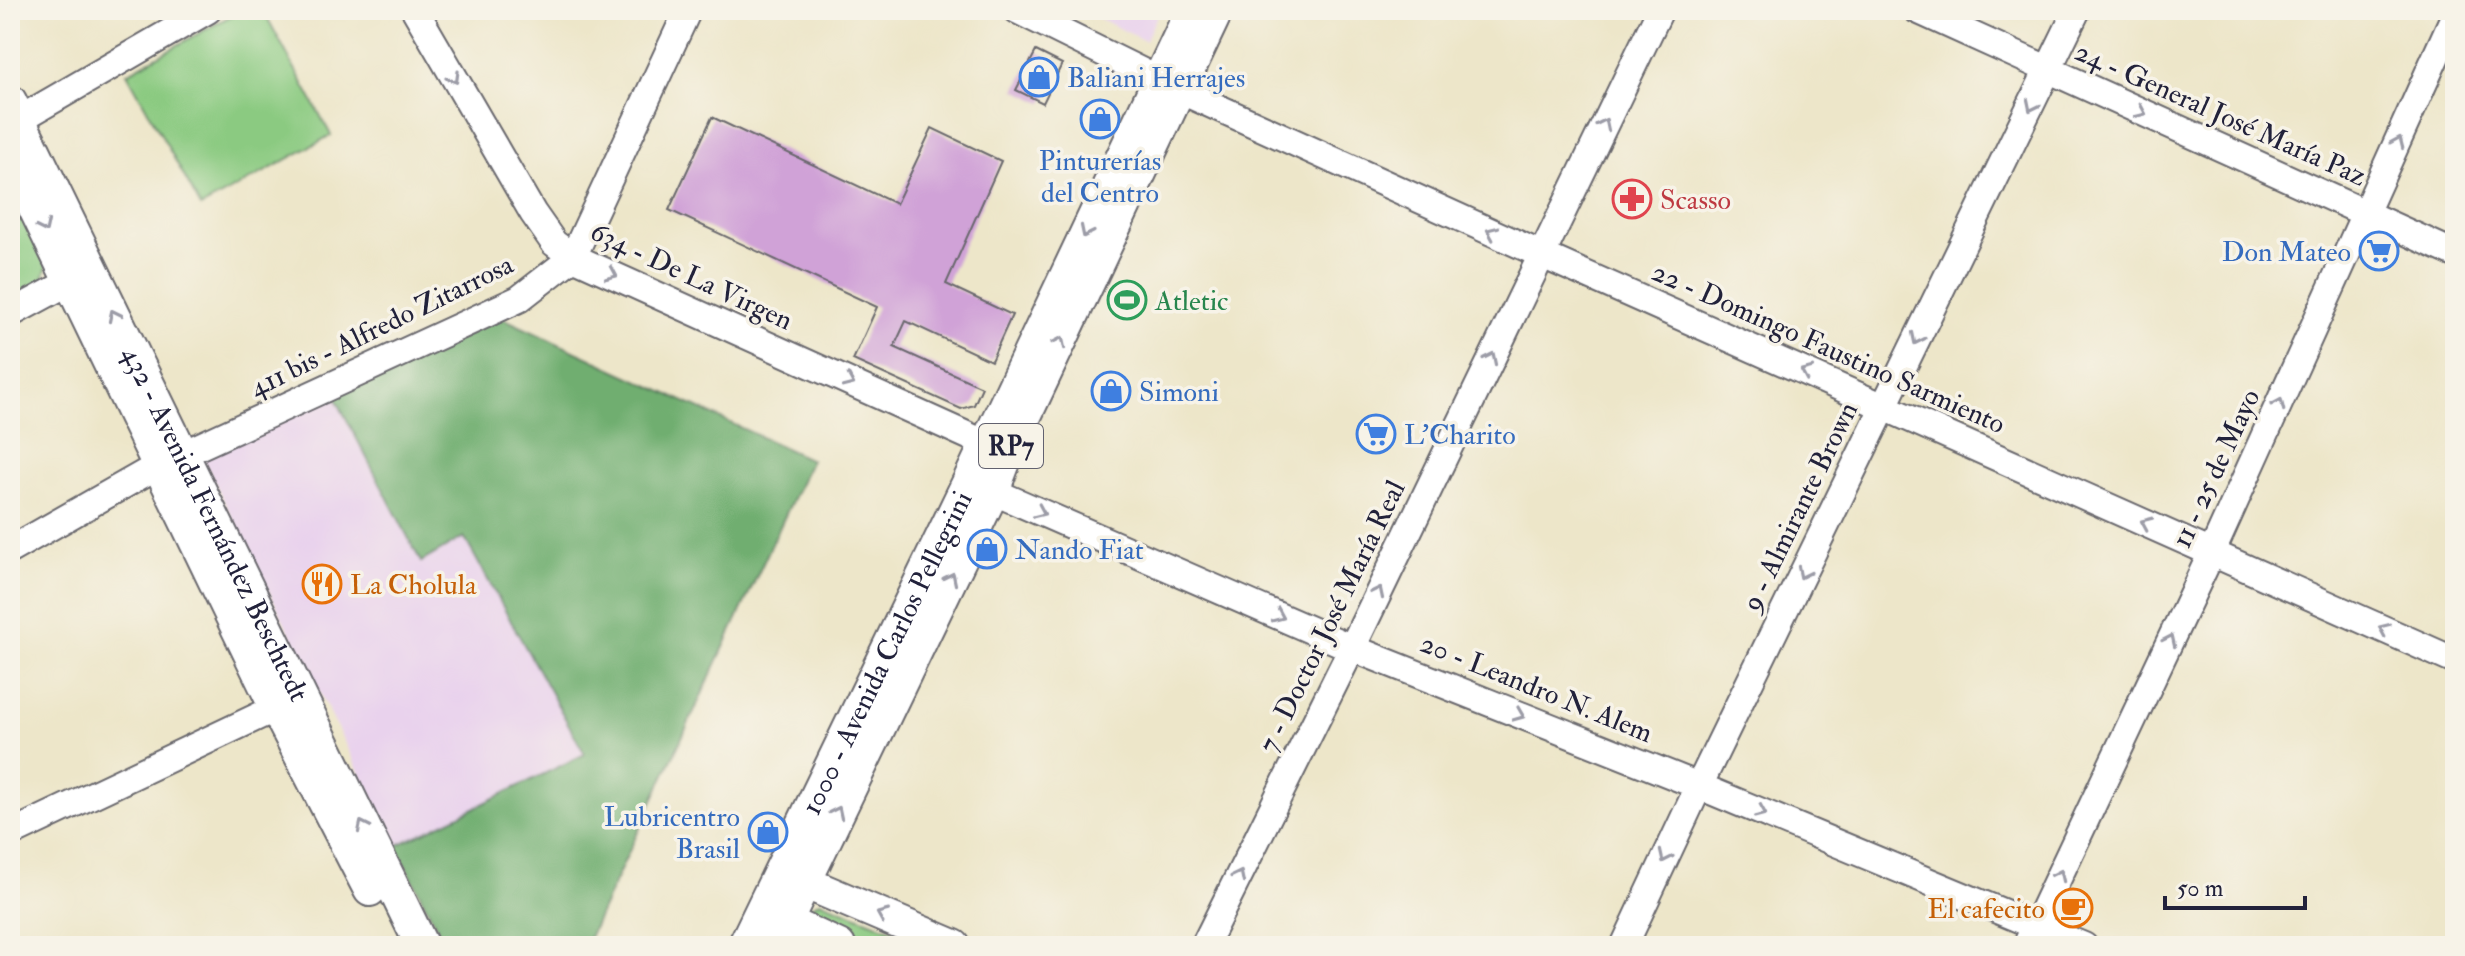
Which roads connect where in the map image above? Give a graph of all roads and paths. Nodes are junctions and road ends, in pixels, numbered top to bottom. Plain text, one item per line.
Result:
1 (208, 10) edge
2 (415, 10) edge
3 (688, 10) edge
4 (1017, 10) edge
5 (1192, 10) edge
6 (1217, 10) edge
7 (1660, 10) edge
8 (1917, 10) edge
9 (2077, 10) edge
10 (2455, 14) edge
11 (2049, 71) junction
12 (1170, 84) junction
13 (15, 110) edge
14 (10, 157) edge
15 (2365, 214) junction
16 (1540, 254) junction
17 (2455, 254) edge
18 (573, 257) junction
19 (71, 281) junction
20 (10, 314) edge
21 (1883, 406) junction
22 (996, 449) junction
23 (170, 460) junction
24 (981, 486) junction
25 (10, 550) edge
26 (2212, 552) junction
27 (1352, 648) junction
28 (2455, 661) edge
29 (276, 708) junction
30 (1699, 786) junction
31 (10, 834) edge
32 (791, 877) junction
33 (774, 926) edge
34 (2030, 936) edge
35 (399, 946) edge
36 (422, 946) edge
37 (744, 946) edge
38 (839, 946) edge
39 (954, 946) edge
40 (1204, 946) edge
41 (1624, 946) edge
42 (2084, 946) edge

1 - 13 street
2 -> 18 street, 634 - De La Virgen
3 - 18 street, 411 bis - Alfredo Zitarrosa
4 - 12 street, 22 - Domingo Faustino Sarmiento
5 - 12 main road, 1000 - Avenida Carlos Pellegrini / RP7
6 - 12 main road, 1000 - Avenida Carlos Pellegrini / RP7
16 -> 7 street, 7 - Doctor José María Real
8 - 11 street, 24 - General José María Paz
9 - 11 street, 9 - Almirante Brown
15 -> 10 street, 11 - 25 de Mayo
11 -> 15 street, 24 - General José María Paz
11 -> 21 street, 9 - Almirante Brown
16 -> 12 street, 22 - Domingo Faustino Sarmiento
12 - 22 main road, 1000 - Avenida Carlos Pellegrini / RP7
23 -> 13 main road, 432 - Avenida Fernández Beschtedt
14 -> 19 main road, 432 - Avenida Fernández Beschtedt
15 - 17 street, 24 - General José María Paz
26 -> 15 street, 11 - 25 de Mayo
21 -> 16 street, 22 - Domingo Faustino Sarmiento
27 -> 16 street, 7 - Doctor José María Real
18 -> 22 street, 634 - De La Virgen
18 - 23 street, 411 bis - Alfredo Zitarrosa
19 - 20 street
19 - 23 main road, 432 - Avenida Fernández Beschtedt
26 -> 21 street, 22 - Domingo Faustino Sarmiento
21 -> 30 street, 9 - Almirante Brown
22 - 24 main road, 1000 - Avenida Carlos Pellegrini / RP7
23 - 25 street, 411 bis - Alfredo Zitarrosa
23 - 29 main road, 432 - Avenida Fernández Beschtedt
36 -> 23 main road, 432 - Avenida Fernández Beschtedt
24 -> 27 street, 20 - Leandro N. Alem
24 - 32 main road, 1000 - Avenida Carlos Pellegrini / RP7
28 -> 26 street, 22 - Domingo Faustino Sarmiento
34 -> 26 street, 11 - 25 de Mayo
27 -> 30 street, 20 - Leandro N. Alem
40 -> 27 street, 7 - Doctor José María Real
29 - 31 street
29 - 35 main road, 432 - Avenida Fernández Beschtedt
30 -> 34 street, 20 - Leandro N. Alem
30 -> 41 street, 9 - Almirante Brown
32 - 33 main road, 1000 - Avenida Carlos Pellegrini / RP7
39 -> 32 main road
33 - 37 main road, 1000 - Avenida Carlos Pellegrini / RP7
33 - 38 main road
34 - 42 street, 20 - Leandro N. Alem

